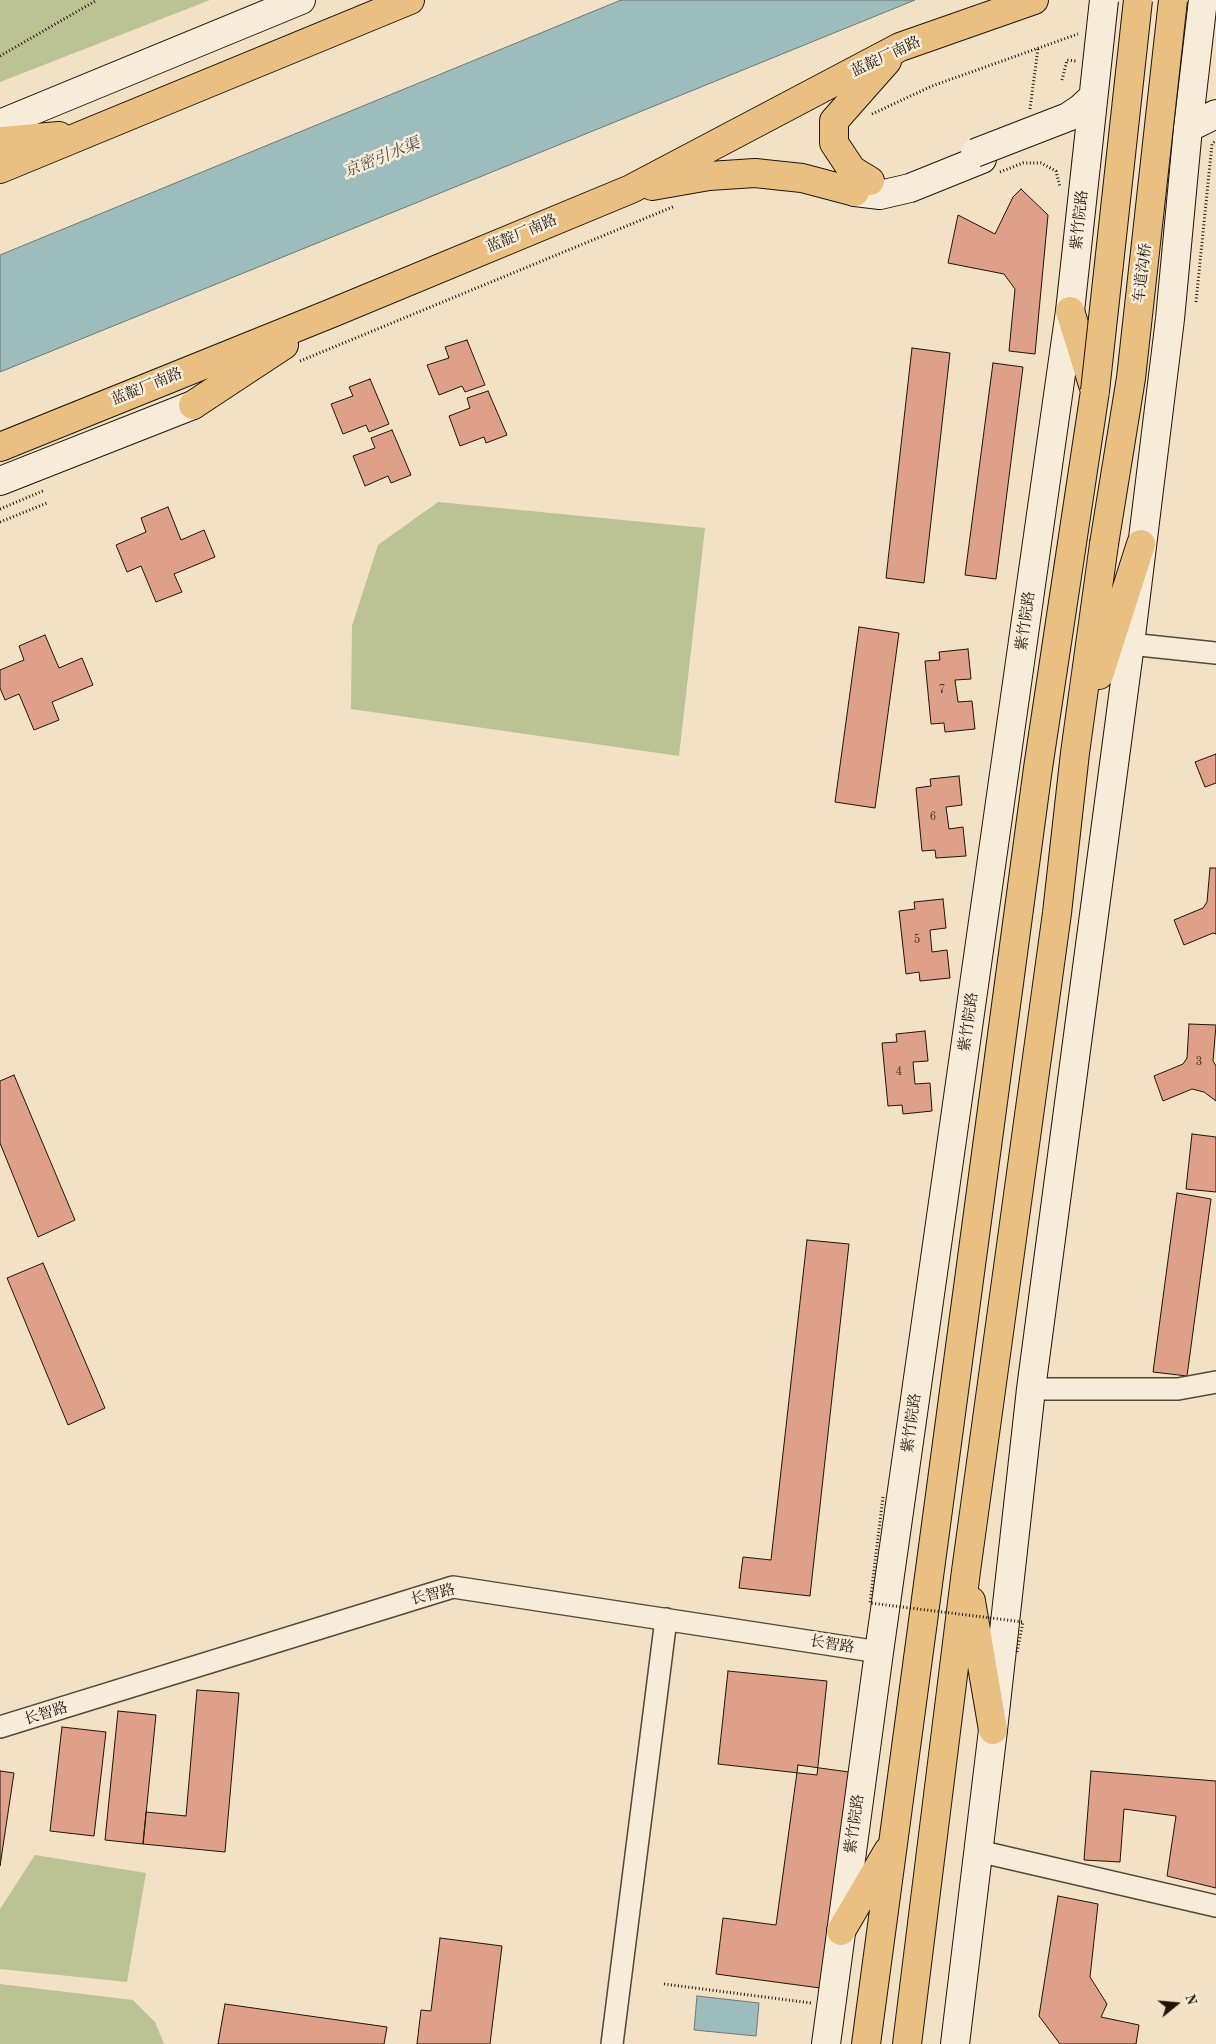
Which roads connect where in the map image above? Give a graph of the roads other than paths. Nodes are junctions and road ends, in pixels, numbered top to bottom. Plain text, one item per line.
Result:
1 (301, 0) edge
2 (410, 0) edge
3 (1034, 0) edge
4 (1104, 0) edge
5 (1138, 0) edge
6 (1173, 0) edge
7 (1203, 0) edge
8 (900, 47) junction
9 (1205, 89) edge
10 (1092, 97) junction
11 (1216, 114) edge
12 (0, 124) edge
13 (1188, 128) junction
14 (85, 134) junction
15 (0, 141) edge
16 (984, 162) junction
17 (1086, 165) junction
18 (0, 169) edge
19 (863, 187) junction
20 (631, 189) junction
21 (1070, 311) junction
22 (332, 313) junction
23 (1095, 391) junction
24 (193, 405) joint
25 (0, 447) edge
26 (0, 481) edge
27 (1142, 544) junction
28 (1130, 644) junction
29 (1216, 653) edge
30 (1074, 752) junction
31 (1216, 1382) edge
32 (1031, 1390) junction
33 (966, 1571) junction
34 (666, 1619) junction
35 (880, 1652) junction
36 (0, 1727) edge
37 (993, 1730) junction
38 (895, 1838) junction
39 (978, 1852) junction
40 (1216, 1906) edge
41 (840, 1932) junction
42 (612, 2044) edge
43 (826, 2044) edge
44 (866, 2044) edge
45 (907, 2044) edge
46 (955, 2044) edge

1 - 12 street
2 - 14 highway
3 - 8 highway, 蓝靛厂南路
4 - 10 street, 紫竹院路, bridge
5 - 23 highway, bridge
6 - 30 highway, 车道沟桥, bridge
7 - 9 street
8 - 19 highway
8 - 20 highway, 蓝靛厂南路
9 - 13 street
10 - 16 street, bridge
10 - 17 street, 紫竹院路, bridge
11 - 13 street
13 - 27 street
14 - 15 highway
14 - 18 highway
16 - 17 street
16 - 19 street
17 - 21 street, 紫竹院路
19 - 20 highway
20 - 22 highway, 蓝靛厂南路
21 - 23 highway
21 - 35 street, 紫竹院路
22 - 24 highway
22 - 25 highway, 蓝靛厂南路
23 - 38 highway
24 - 26 street
27 - 28 street
27 - 30 highway
28 - 29 street
28 - 32 street
30 - 33 highway
31 - 32 street
32 - 37 street
33 - 37 highway
33 - 45 highway
34 - 35 street, 长智路
34 - 36 street, 长智路
34 - 42 street
35 - 41 street, 紫竹院路
37 - 39 street
38 - 41 highway
38 - 44 highway
39 - 40 street
39 - 46 street
41 - 43 street, 紫竹院路

